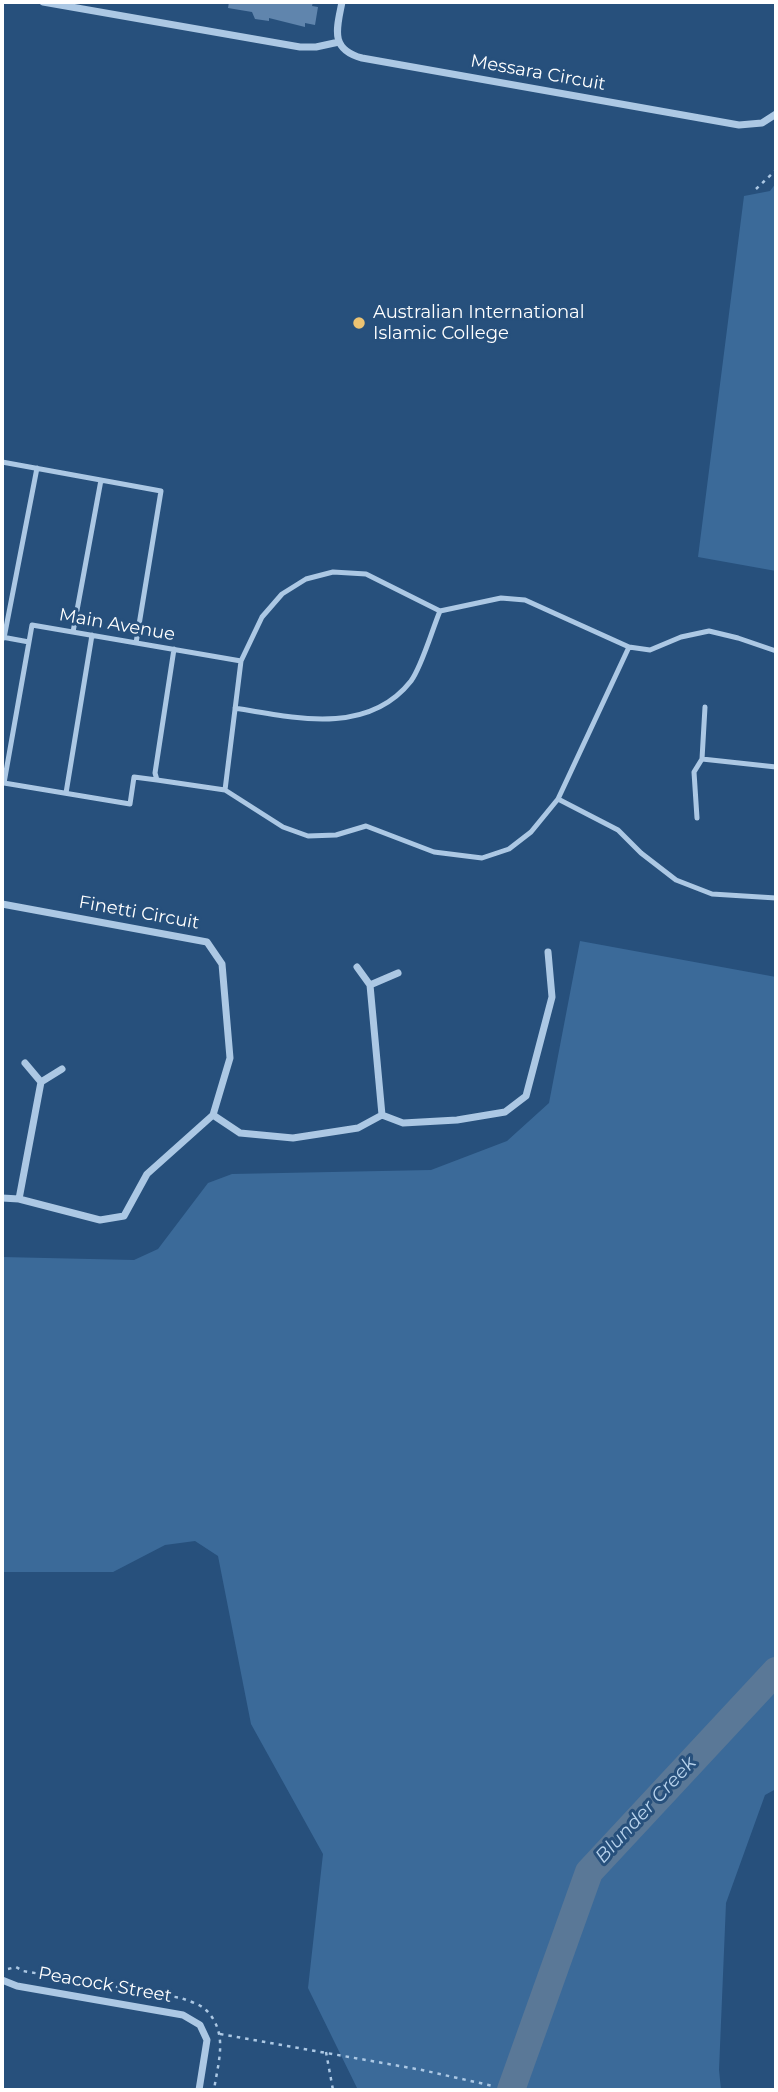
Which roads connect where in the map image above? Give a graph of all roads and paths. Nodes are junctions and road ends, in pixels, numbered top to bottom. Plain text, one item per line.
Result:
1 (43, 2) edge
2 (342, 2) edge
3 (339, 42) junction
4 (776, 114) edge
5 (776, 170) edge
6 (756, 189) dead end
7 (2, 462) edge
8 (37, 468) junction
9 (101, 480) junction
10 (440, 611) junction
11 (73, 632) junction
12 (92, 635) junction
13 (3, 638) edge
14 (29, 642) junction
15 (135, 643) junction
16 (629, 647) junction
17 (174, 649) junction
18 (776, 651) edge
19 (241, 661) junction
20 (705, 707) dead end
21 (235, 708) junction
22 (702, 759) junction
23 (776, 767) edge
24 (157, 780) junction
25 (3, 783) edge
26 (225, 790) junction
27 (66, 793) junction
28 (558, 799) junction
29 (697, 818) dead end
30 (776, 898) edge
31 (2, 904) edge
32 (548, 952) dead end
33 (357, 967) dead end
34 (398, 973) dead end
35 (370, 985) junction
36 (25, 1063) dead end
37 (62, 1069) dead end
38 (41, 1082) junction
39 (213, 1115) junction
40 (382, 1115) junction
41 (2, 1198) edge
42 (19, 1199) junction
43 (2, 1980) edge
44 (220, 2034) dead end
45 (326, 2052) junction
46 (199, 2090) edge
47 (333, 2090) edge
48 (493, 2090) edge

1 - 3 street
2 - 3 street
3 - 4 street, Messara Circuit
5 - 6 path
7 - 8 lane
8 - 9 lane
8 - 13 lane
9 - 11 lane
9 - 15 lane
10 - 16 lane
10 - 19 lane
10 - 21 lane
11 - 12 lane, Main Avenue
11 - 14 lane, Main Avenue
12 - 15 lane, Main Avenue
12 - 27 lane
13 - 14 lane
14 - 25 lane
15 - 17 lane, Main Avenue
16 - 18 lane
16 - 28 lane
17 - 19 lane, Main Avenue
17 - 24 lane
19 - 21 lane
20 - 22 lane
21 - 26 lane
22 - 23 lane
22 - 29 lane
24 - 26 lane
24 - 27 lane
25 - 27 lane
26 - 28 lane
28 - 30 lane
31 - 39 street, Finetti Circuit
32 - 40 street
33 - 35 street
34 - 35 street
35 - 40 street
36 - 38 street
37 - 38 street
38 - 42 street
39 - 40 street
39 - 42 street
41 - 42 street
43 - 46 street, Peacock Street
44 - 45 path
45 - 47 path
45 - 48 path

